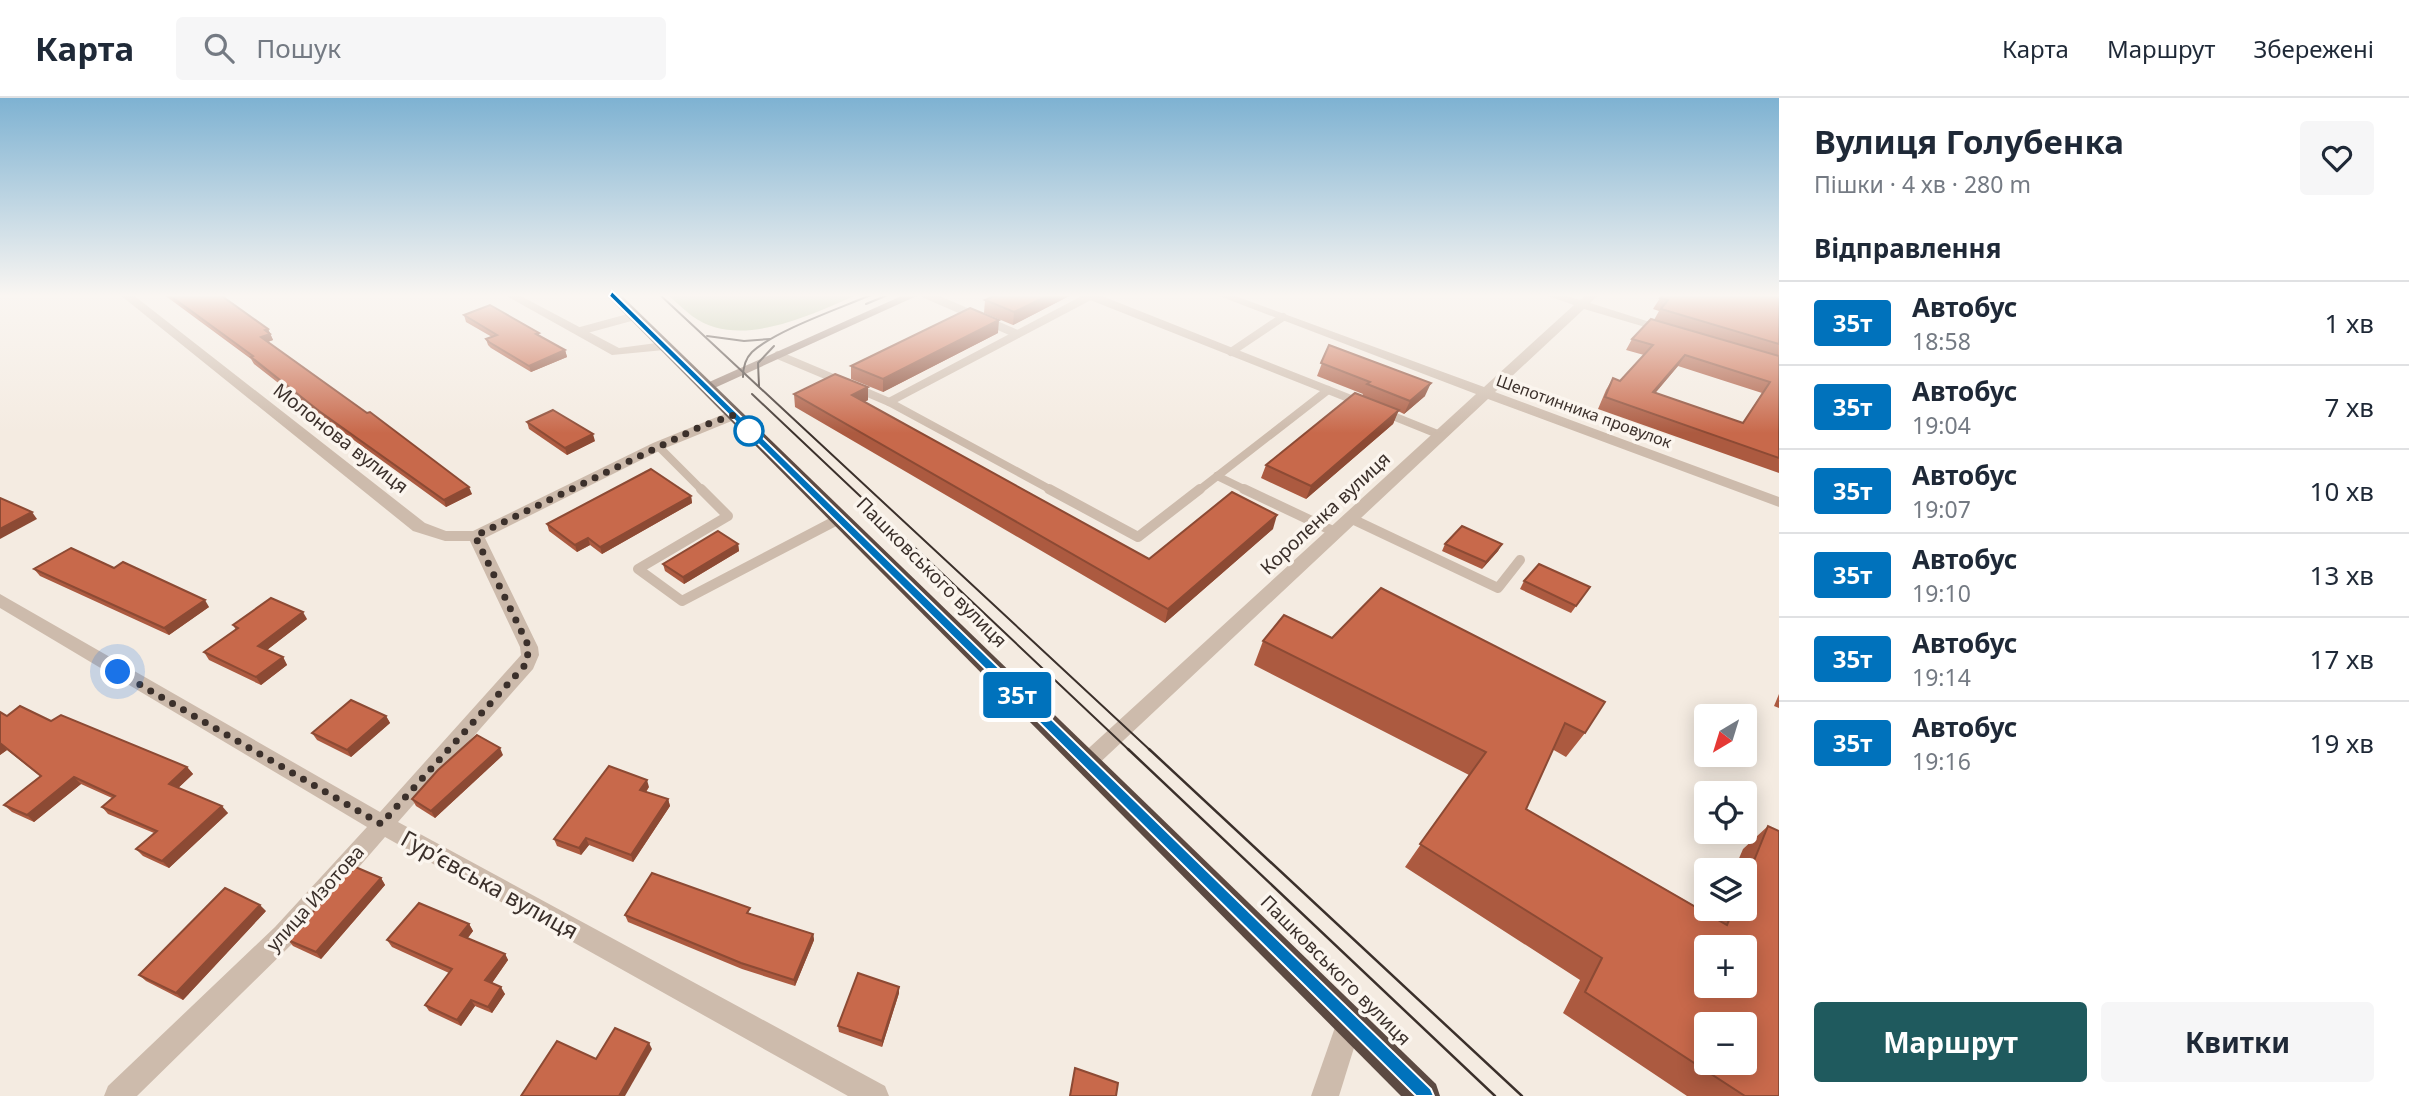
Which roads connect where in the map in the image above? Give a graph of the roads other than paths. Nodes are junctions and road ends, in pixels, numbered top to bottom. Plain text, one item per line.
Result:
1 (184, 341) edge
2 (599, 341) edge
3 (659, 341) edge
4 (810, 341) edge
5 (1005, 341) edge
6 (1203, 341) edge
7 (1248, 341) edge
8 (1346, 341) edge
9 (1543, 341) edge
10 (664, 346) junction
11 (1231, 352) junction
12 (778, 355) junction
13 (705, 387) junction
14 (1328, 390) junction
15 (1486, 393) junction
16 (889, 402) junction
17 (734, 415) junction
18 (1440, 435) junction
19 (658, 446) junction
20 (1217, 476) junction
21 (1779, 502) edge
22 (839, 519) junction
23 (1350, 519) junction
24 (1335, 532) junction
25 (475, 536) junction
26 (1520, 560) dead end
27 (0, 600) edge
28 (1086, 763) junction
29 (381, 824) junction
30 (1349, 1022) junction
31 (118, 1096) edge
32 (876, 1096) edge
33 (1325, 1096) edge
34 (1424, 1096) edge

1 - 25 street, Молонова вулиця
2 - 10 street
3 - 10 highway, Пашковського вулиця
4 - 12 street
5 - 16 lane
6 - 11 lane
7 - 11 lane
8 - 15 street, Шепотинника провулок
9 - 15 street, Короленка вулиця
10 - 13 highway, Пашковського вулиця
11 - 14 lane
12 - 13 street
12 - 16 lane
13 - 17 highway, Пашковського вулиця
14 - 18 lane
14 - 20 lane
15 - 18 street, Короленка вулиця
15 - 21 street, Шепотинника провулок
16 - 20 lane
17 - 19 street
17 - 22 highway, Пашковського вулиця
18 - 23 street, Короленка вулиця
19 - 22 lane
19 - 25 street
20 - 24 lane
22 - 28 highway, Пашковського вулиця
23 - 24 street, Короленка вулиця
23 - 26 lane
24 - 28 street, Короленка вулиця
25 - 29 street, улица Изотова
27 - 29 street, Гур’євська вулиця
28 - 30 highway, Пашковського вулиця
29 - 31 street, улица Изотова
29 - 32 street, Гур’євська вулиця
30 - 33 street
30 - 34 highway, Пашковського вулиця

